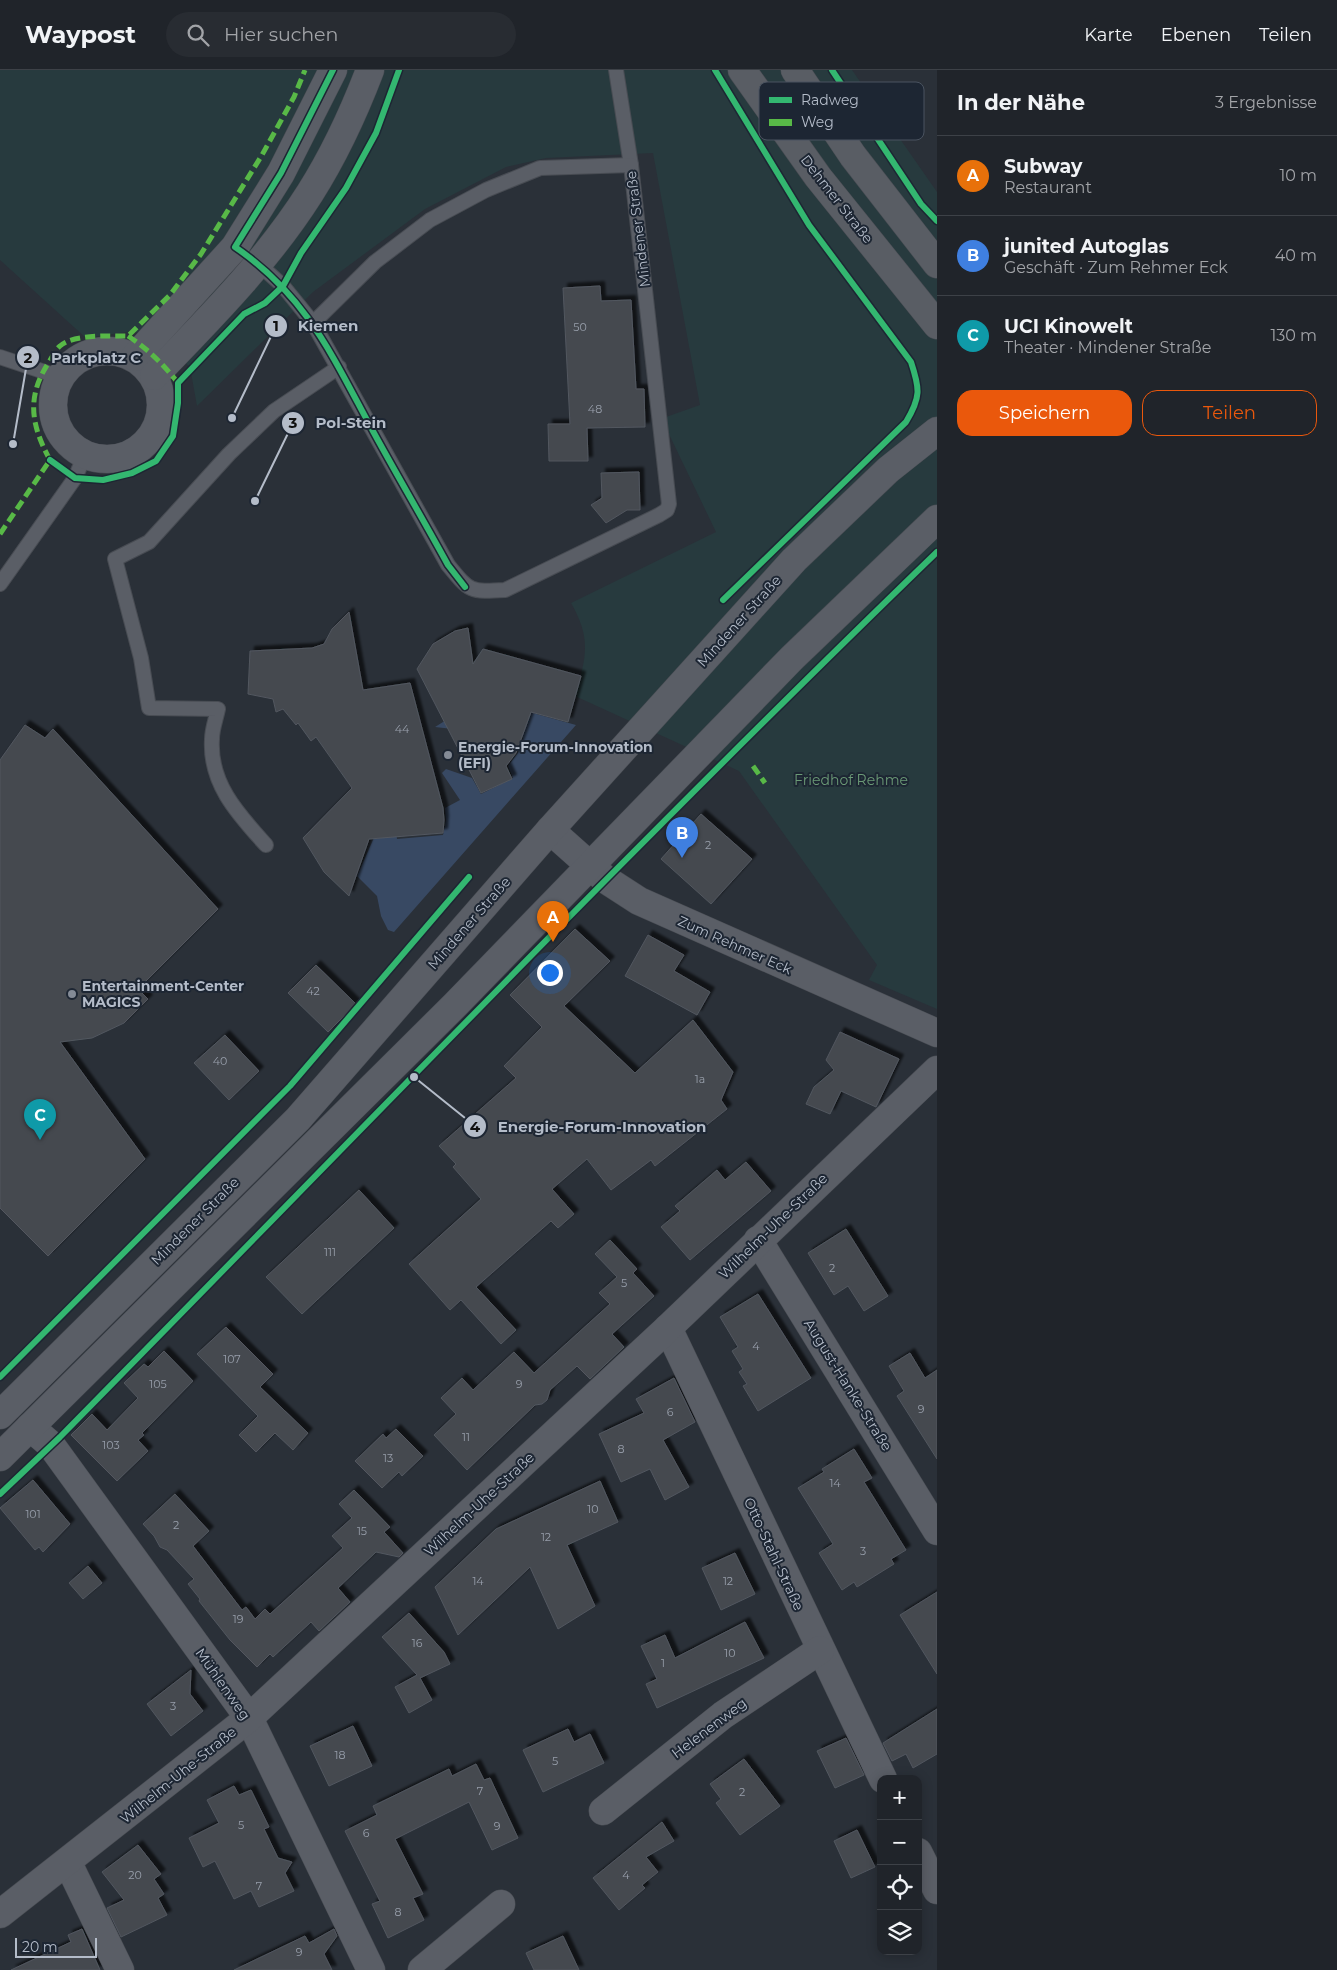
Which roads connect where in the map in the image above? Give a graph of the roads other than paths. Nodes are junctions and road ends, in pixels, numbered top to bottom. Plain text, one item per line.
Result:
1 (334, 70) edge
2 (370, 70) edge
3 (616, 70) edge
4 (742, 70) edge
5 (795, 70) edge
6 (803, 82) edge
7 (759, 94) edge
8 (792, 140) edge
9 (842, 140) edge
10 (631, 165) junction
11 (235, 247) junction
12 (258, 263) junction
13 (937, 264) edge
14 (313, 323) junction
15 (937, 325) edge
16 (0, 356) edge
17 (135, 357) junction
18 (339, 367) junction
19 (60, 376) junction
20 (154, 376) junction
21 (937, 431) edge
22 (84, 455) junction
23 (937, 519) edge
24 (0, 584) edge
25 (550, 830) junction
26 (266, 845) dead end
27 (590, 866) junction
28 (937, 1034) edge
29 (937, 1070) edge
30 (758, 1240) junction
31 (668, 1328) junction
32 (0, 1415) edge
33 (30, 1427) junction
34 (0, 1457) edge
35 (937, 1531) edge
36 (820, 1650) junction
37 (249, 1718) junction
38 (881, 1775) edge
39 (603, 1811) dead end
40 (922, 1860) edge
41 (68, 1863) junction
42 (937, 1890) edge
43 (502, 1904) dead end
44 (0, 1914) edge
45 (120, 1970) edge
46 (371, 1970) edge
47 (422, 1970) edge

1 - 11 street
2 - 12 street
3 - 10 lane, Mindener Straße
4 - 7 main road, Dehmer Straße
5 - 6 main road
8 - 15 main road, Dehmer Straße
9 - 13 main road
10 - 14 lane
10 - 18 lane, Mindener Straße
11 - 12 lane
11 - 17 street
12 - 14 lane
12 - 20 street
14 - 18 lane
16 - 19 lane
17 - 19 street
17 - 20 street
18 - 26 lane
19 - 22 street
20 - 22 street
21 - 25 street, Mindener Straße
22 - 24 lane
23 - 27 street
25 - 27 street, Zum Rehmer Eck
25 - 32 street, Mindener Straße
27 - 28 street, Zum Rehmer Eck
27 - 33 street
29 - 30 street, Wilhelm-Uhe-Straße
30 - 31 street, Wilhelm-Uhe-Straße
30 - 35 street, August-Hanke-Straße
31 - 36 street, Otto-Stahl-Straße
31 - 37 street, Wilhelm-Uhe-Straße
33 - 34 street
33 - 37 street, Mühlenweg
36 - 38 street, Otto-Stahl-Straße
36 - 39 street, Helenenweg
37 - 41 street, Wilhelm-Uhe-Straße
37 - 46 street, Mühlenweg
40 - 42 street
41 - 44 street, Wilhelm-Uhe-Straße
41 - 45 street
43 - 47 street

